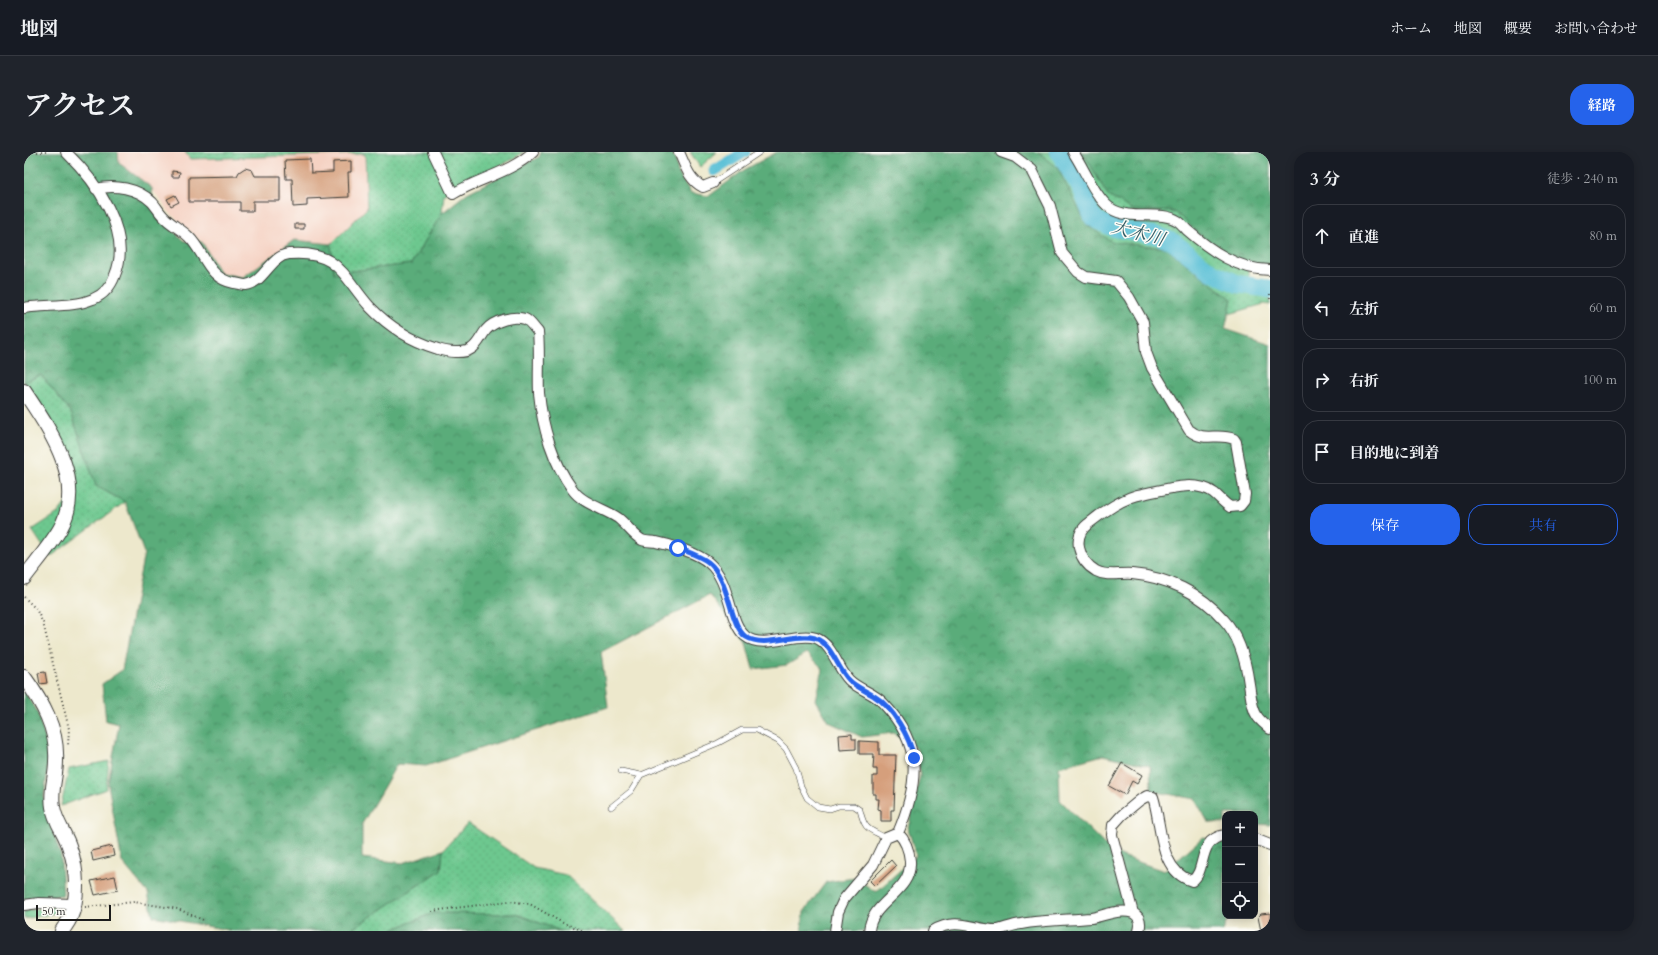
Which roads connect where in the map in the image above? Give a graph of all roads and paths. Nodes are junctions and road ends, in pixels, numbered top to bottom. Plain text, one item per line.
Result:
1 (37, 152) edge
2 (47, 152) edge
3 (433, 152) edge
4 (533, 152) edge
5 (679, 152) edge
6 (760, 152) edge
7 (1001, 152) edge
8 (1073, 152) edge
9 (70, 154) edge
10 (713, 183) joint
11 (96, 189) junction
12 (1270, 270) edge
13 (1270, 294) edge
14 (1270, 299) edge
15 (24, 308) edge
16 (24, 391) edge
17 (24, 578) edge
18 (24, 598) edge
19 (24, 677) edge
20 (1270, 729) edge
21 (68, 749) dead end
22 (621, 771) dead end
23 (641, 775) junction
24 (611, 807) dead end
25 (898, 833) junction
26 (1222, 836) edge
27 (886, 838) junction
28 (1258, 840) edge
29 (1270, 846) edge
30 (74, 904) junction
31 (24, 905) edge
32 (432, 911) dead end
33 (1133, 913) junction
34 (203, 920) dead end
35 (62, 931) edge
36 (584, 931) edge
37 (835, 931) edge
38 (869, 931) edge
39 (933, 931) edge
40 (1139, 931) edge

1 - 2 path
3 - 4 street
5 - 10 street
6 - 10 lane
7 - 20 street
8 - 12 street
9 - 11 street
11 - 15 street
11 - 25 street
13 - 14 path
16 - 17 street
18 - 21 path
19 - 30 street
22 - 23 lane
23 - 24 lane
23 - 27 lane
25 - 27 street
25 - 38 street
26 - 33 street
27 - 37 street
28 - 29 street
30 - 31 street
30 - 34 path
30 - 35 street
32 - 36 path
33 - 39 street
33 - 40 street

